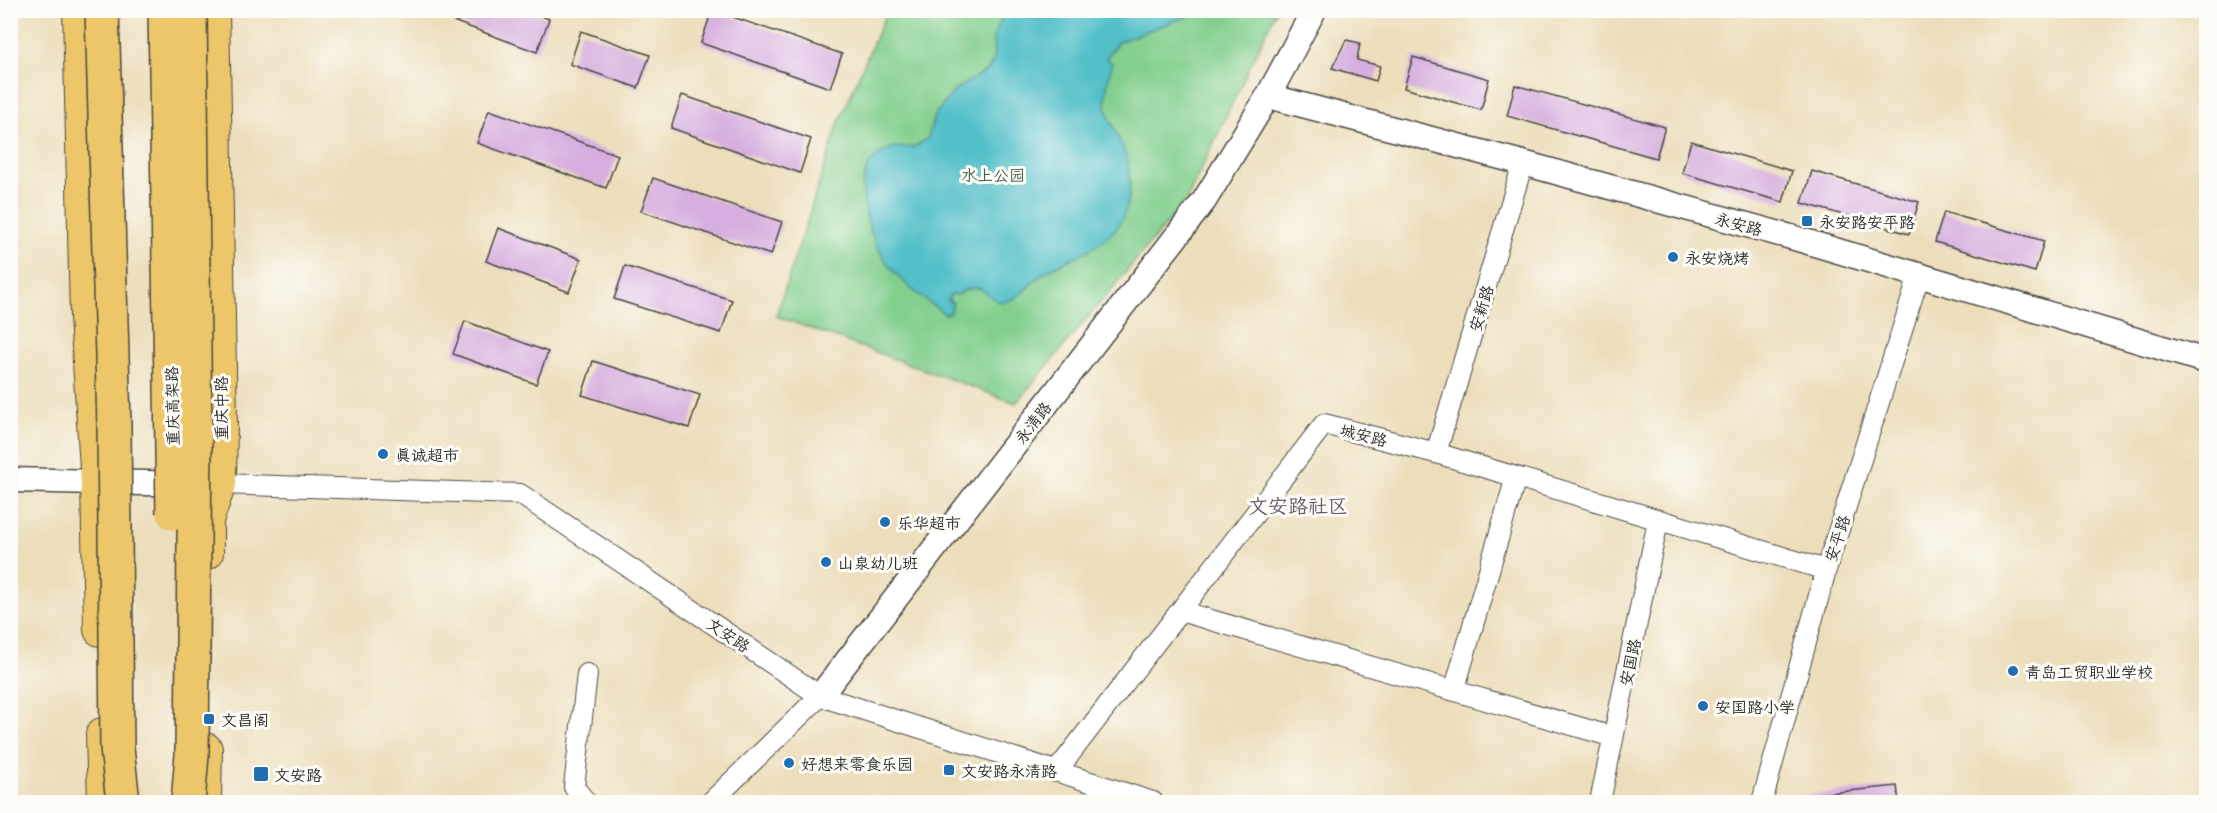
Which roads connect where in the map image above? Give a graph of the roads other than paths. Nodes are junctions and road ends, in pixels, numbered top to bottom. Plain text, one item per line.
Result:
1 (79, 10) edge
2 (102, 10) edge
3 (125, 10) edge
4 (165, 10) edge
5 (190, 10) edge
6 (213, 10) edge
7 (1314, 10) edge
8 (1268, 96) junction
9 (1523, 163) junction
10 (1919, 276) junction
11 (2206, 361) edge
12 (1437, 453) junction
13 (1516, 477) junction
14 (10, 480) edge
15 (96, 483) junction
16 (220, 484) junction
17 (1658, 521) junction
18 (1826, 570) junction
19 (1180, 611) junction
20 (587, 674) dead end
21 (1454, 691) junction
22 (820, 696) junction
23 (1613, 737) junction
24 (1056, 772) junction
25 (104, 802) edge
26 (123, 802) edge
27 (135, 802) edge
28 (176, 802) edge
29 (188, 802) edge
30 (205, 802) edge
31 (586, 802) edge
32 (711, 802) edge
33 (1153, 802) edge
34 (1600, 802) edge
35 (1762, 802) edge

1 - 15 main road
2 - 26 highway, bridge
3 - 27 highway
4 - 28 highway, 重庆高架路, bridge
5 - 29 highway, bridge
6 - 16 main road, 重庆中路
7 - 8 street, 永清路
8 - 9 street, 永安路
8 - 22 street, 永清路
9 - 10 street, 永安路
9 - 12 street, 安新路
10 - 11 street, 永安路
10 - 18 street, 安平路
12 - 13 street, 城安路
12 - 19 street, 城安路
13 - 17 street, 城安路
13 - 21 street
14 - 15 street, 文安路
15 - 16 street, 文安路
15 - 25 main road
16 - 22 street, 文安路
16 - 30 main road, 重庆中路
17 - 18 street, 城安路
17 - 23 street, 安国路
18 - 35 street, 安平路
19 - 21 street
19 - 24 street, 城安路
20 - 31 street
21 - 23 street
22 - 24 street, 文安路
22 - 32 street, 永清路
23 - 34 street, 安国路
24 - 33 street, 文安路

